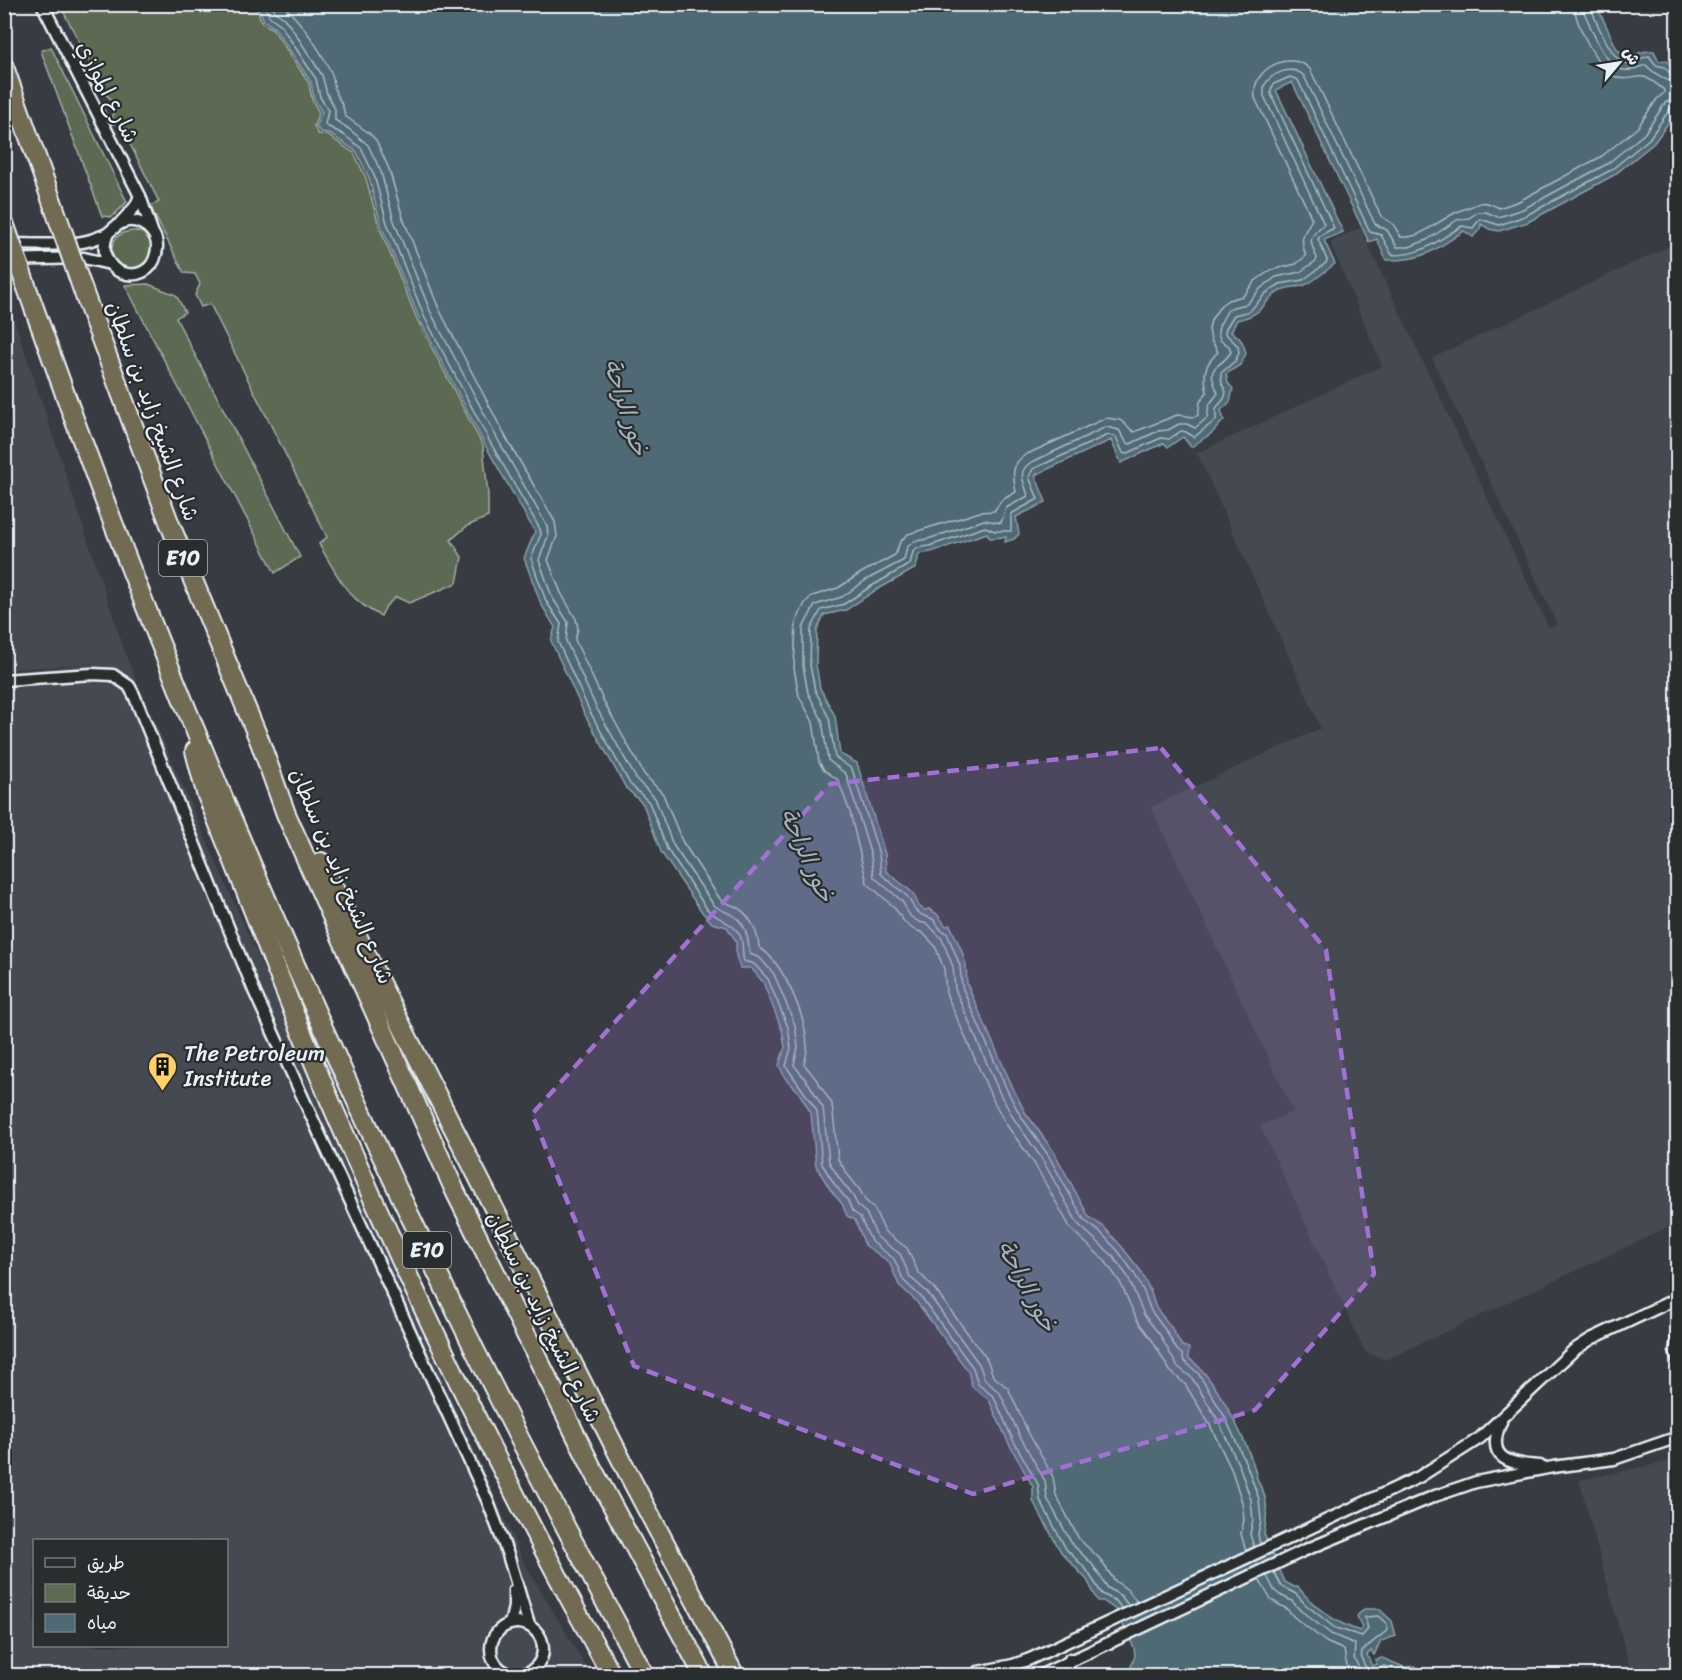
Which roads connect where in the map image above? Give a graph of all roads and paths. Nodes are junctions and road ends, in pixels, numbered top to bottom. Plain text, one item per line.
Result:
1 (42, 4) edge
2 (4, 67) edge
3 (140, 196) junction
4 (4, 223) edge
5 (119, 224) junction
6 (152, 232) junction
7 (108, 233) junction
8 (4, 244) edge
9 (4, 260) edge
10 (110, 264) junction
11 (4, 680) edge
12 (194, 728) junction
13 (260, 742) junction
14 (1677, 1298) edge
15 (1677, 1334) edge
16 (1677, 1360) edge
17 (1503, 1416) junction
18 (1677, 1437) edge
19 (1552, 1467) junction
20 (514, 1575) junction
21 (510, 1624) junction
22 (529, 1625) junction
23 (1070, 1659) junction
24 (978, 1672) dead end
25 (612, 1676) edge
26 (645, 1676) edge
27 (704, 1676) edge
28 (735, 1676) edge
29 (1039, 1676) edge
30 (1065, 1676) edge

1 - 3 street, شارع الموازي
2 - 13 highway, شارع الشيخ زايد بن سلطان / E10, bridge
3 - 5 street
3 - 6 street, شارع الموازي
4 - 12 highway, E10, bridge
5 - 6 street
5 - 7 street
6 - 10 street
7 - 8 street
7 - 10 street
9 - 10 street
11 - 20 street
12 - 25 highway
12 - 26 highway, E10
13 - 27 highway, شارع الشيخ زايد بن سلطان / E10
13 - 28 highway
14 - 17 street
15 - 16 street
17 - 19 street
17 - 24 street
18 - 19 street
19 - 23 street
20 - 21 street
20 - 22 street
21 - 22 street
21 - 22 street
23 - 29 street
23 - 30 street

